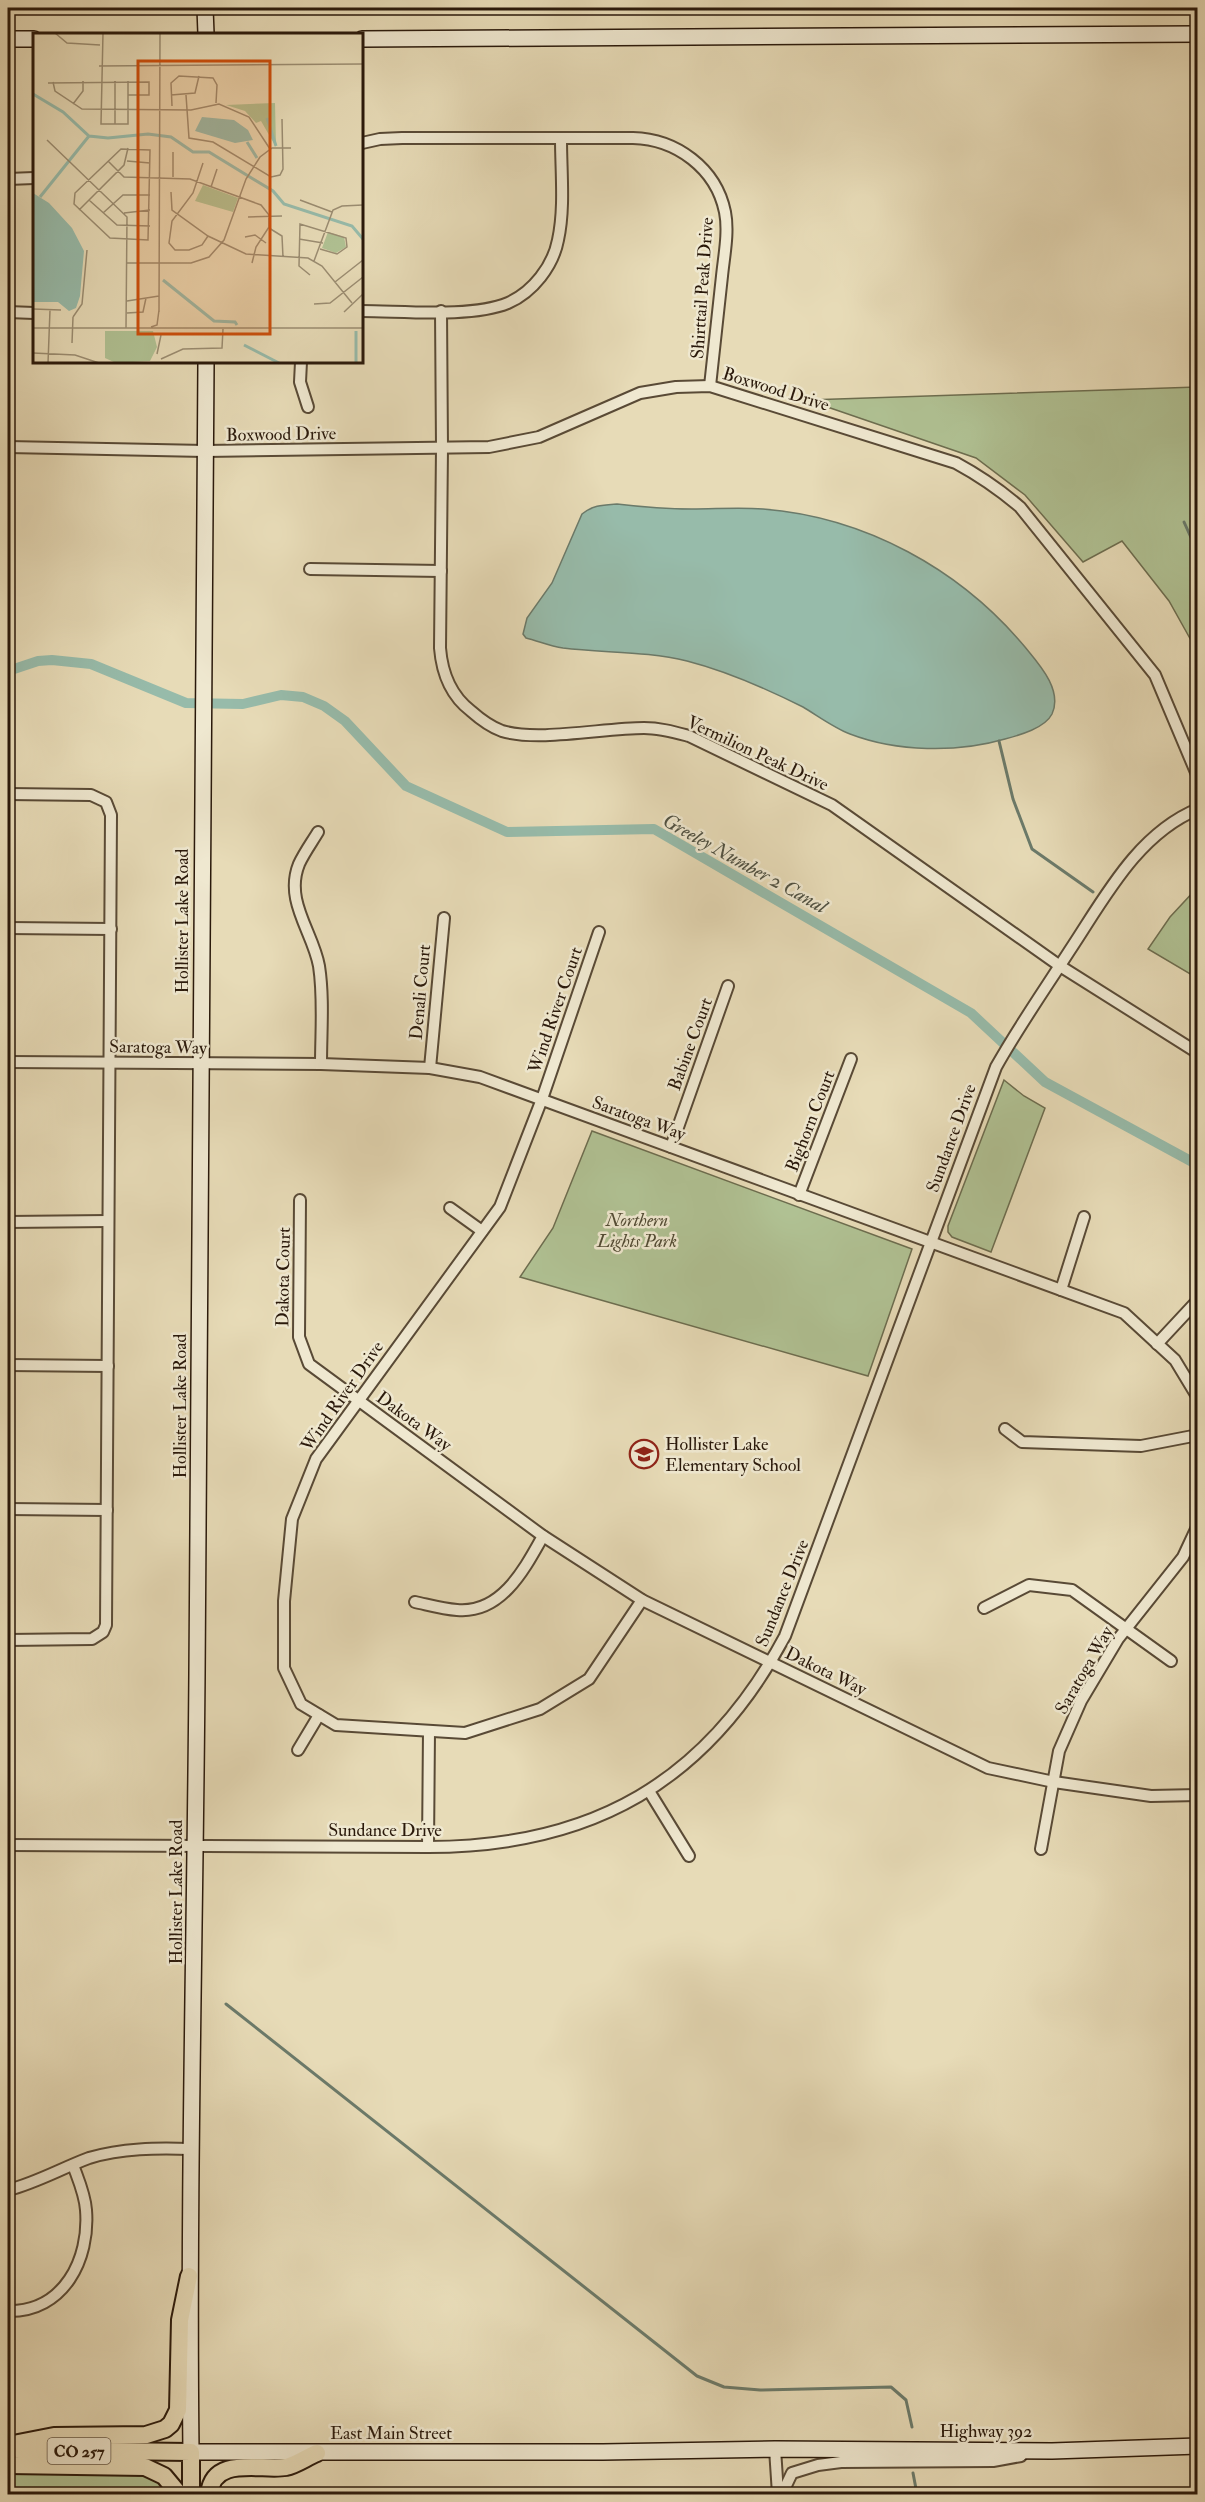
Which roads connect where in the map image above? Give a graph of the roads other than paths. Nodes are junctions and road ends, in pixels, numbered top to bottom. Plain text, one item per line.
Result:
1 (205, 8) edge
2 (206, 33) edge
3 (1197, 34) edge
4 (8, 39) edge
5 (33, 39) edge
6 (363, 39) edge
7 (561, 139) junction
8 (363, 143) edge
9 (33, 178) edge
10 (8, 179) edge
11 (363, 310) edge
12 (441, 311) junction
13 (8, 312) edge
14 (33, 313) edge
15 (206, 363) edge
16 (301, 363) edge
17 (710, 386) junction
18 (308, 407) dead end
19 (8, 447) edge
20 (442, 448) junction
21 (205, 451) junction
22 (310, 569) dead end
23 (441, 571) junction
24 (1197, 777) edge
25 (8, 794) edge
26 (1197, 809) edge
27 (318, 832) dead end
28 (444, 918) dead end
29 (8, 928) edge
30 (111, 928) junction
31 (599, 932) dead end
32 (1060, 966) junction
33 (728, 986) dead end
34 (1197, 1053) edge
35 (851, 1059) dead end
36 (8, 1062) edge
37 (111, 1063) junction
38 (202, 1064) junction
39 (321, 1064) junction
40 (430, 1068) junction
41 (542, 1099) junction
42 (671, 1147) junction
43 (799, 1194) junction
44 (300, 1200) dead end
45 (450, 1208) dead end
46 (1084, 1217) dead end
47 (108, 1221) junction
48 (8, 1222) edge
49 (482, 1231) junction
50 (930, 1243) junction
51 (1061, 1290) junction
52 (1197, 1300) edge
53 (1157, 1344) junction
54 (8, 1365) edge
55 (108, 1366) junction
56 (1197, 1398) edge
57 (358, 1401) junction
58 (1005, 1429) dead end
59 (1197, 1435) edge
60 (8, 1509) edge
61 (107, 1510) junction
62 (1197, 1529) edge
63 (543, 1536) junction
64 (642, 1600) junction
65 (415, 1602) dead end
66 (984, 1608) dead end
67 (1127, 1628) junction
68 (8, 1640) edge
69 (1170, 1661) dead end
70 (771, 1662) junction
71 (319, 1715) junction
72 (429, 1731) junction
73 (298, 1750) dead end
74 (1054, 1782) junction
75 (649, 1791) junction
76 (1197, 1795) edge
77 (8, 1845) edge
78 (196, 1846) junction
79 (428, 1847) junction
80 (1041, 1849) dead end
81 (689, 1856) dead end
82 (190, 2149) junction
83 (73, 2164) junction
84 (8, 2190) edge
85 (189, 2276) junction
86 (8, 2311) edge
87 (8, 2445) edge
88 (1197, 2446) edge
89 (775, 2449) junction
90 (8, 2450) edge
91 (1052, 2451) junction
92 (191, 2452) junction
93 (317, 2453) junction
94 (8, 2465) edge
95 (178, 2494) edge
96 (191, 2494) edge
97 (209, 2494) edge
98 (780, 2494) edge

1 - 2 street
3 - 6 street
4 - 5 street
7 - 8 street, Shirttail Peak Drive
7 - 12 street
7 - 17 street, Shirttail Peak Drive
9 - 10 street
11 - 12 street
12 - 20 street
13 - 14 street
15 - 21 street, Hollister Lake Road
16 - 18 street
17 - 20 street, Boxwood Drive
17 - 24 street, Boxwood Drive
19 - 21 street, Boxwood Drive
20 - 21 street, Boxwood Drive
20 - 23 street, Vermilion Peak Drive
21 - 38 street, Hollister Lake Road
22 - 23 street
23 - 32 street, Vermilion Peak Drive
25 - 30 street
26 - 32 street, Sundance Drive
27 - 39 street
28 - 40 street, Denali Court
29 - 30 street
30 - 37 street
31 - 41 street, Wind River Court
32 - 34 street, Vermilion Peak Drive
32 - 50 street, Sundance Drive
33 - 42 street, Babine Court
35 - 43 street, Bighorn Court
36 - 37 street, Saratoga Way
37 - 38 street, Saratoga Way
37 - 47 street
38 - 39 street, Saratoga Way
38 - 78 street, Hollister Lake Road
39 - 40 street, Saratoga Way
40 - 41 street, Saratoga Way
41 - 42 street, Saratoga Way
41 - 49 street, Wind River Drive
42 - 43 street, Saratoga Way
43 - 50 street, Saratoga Way
44 - 57 street, Dakota Court
45 - 49 street
46 - 51 street
47 - 48 street
47 - 55 street
49 - 57 street, Wind River Drive
50 - 51 street, Saratoga Way
50 - 70 street, Sundance Drive
51 - 53 street, Saratoga Way
52 - 53 street
53 - 56 street, Saratoga Way
54 - 55 street
55 - 61 street
57 - 63 street, Dakota Way
57 - 71 street, Wind River Drive
58 - 59 street
60 - 61 street
61 - 68 street
62 - 67 street, Saratoga Way
63 - 64 street, Dakota Way
63 - 65 street
64 - 70 street, Dakota Way
64 - 72 street, Wind River Drive
66 - 67 street
67 - 69 street
67 - 74 street, Saratoga Way
70 - 74 street, Dakota Way
70 - 75 street, Sundance Drive
71 - 72 street, Wind River Drive
71 - 73 street
72 - 79 street
74 - 76 street, Dakota Way
74 - 80 street, Saratoga Way
75 - 79 street, Sundance Drive
75 - 81 street
77 - 78 street, Sundance Drive
78 - 79 street, Sundance Drive
78 - 82 street, Hollister Lake Road
82 - 83 street
82 - 85 street, Hollister Lake Road
83 - 84 street
83 - 86 street
85 - 87 main road
85 - 92 street, Hollister Lake Road
88 - 91 street, Highway 392
89 - 91 street, Highway 392
89 - 93 street, East Main Street
89 - 98 street
90 - 92 main road, East Main Street / CO 257
91 - 98 street
92 - 93 street, East Main Street
92 - 96 main road
93 - 97 main road
94 - 95 main road

